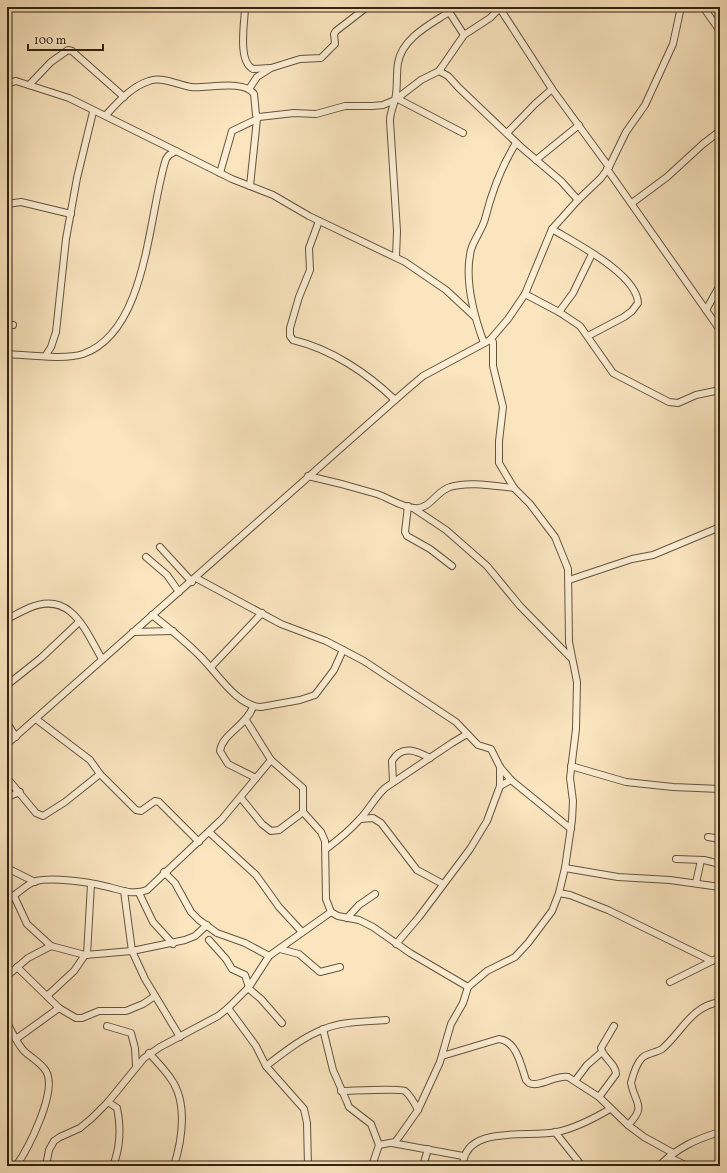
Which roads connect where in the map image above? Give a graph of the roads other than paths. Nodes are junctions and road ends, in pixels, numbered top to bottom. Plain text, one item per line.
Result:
1 (245, 7) edge
2 (367, 7) edge
3 (500, 7) edge
4 (681, 7) edge
5 (703, 7) edge
6 (448, 9) edge
7 (720, 31) edge
8 (464, 35) junction
9 (271, 68) junction
10 (439, 71) junction
11 (29, 85) junction
12 (7, 86) edge
13 (249, 89) junction
14 (552, 90) junction
15 (124, 96) junction
16 (396, 100) junction
17 (93, 112) junction
18 (106, 115) junction
19 (257, 118) junction
20 (579, 125) junction
21 (720, 131) edge
22 (463, 133) dead end
23 (507, 134) junction
24 (516, 143) junction
25 (176, 151) junction
26 (536, 160) junction
27 (608, 168) junction
28 (220, 172) junction
29 (250, 186) junction
30 (578, 200) junction
31 (632, 203) junction
32 (7, 204) edge
33 (71, 214) junction
34 (319, 221) junction
35 (552, 229) junction
36 (592, 254) junction
37 (396, 257) junction
38 (720, 285) edge
39 (525, 294) junction
40 (706, 310) junction
41 (559, 312) junction
42 (475, 317) junction
43 (720, 330) edge
44 (588, 336) junction
45 (490, 340) junction
46 (484, 343) junction
47 (7, 354) edge
48 (46, 355) junction
49 (720, 390) edge
50 (395, 400) junction
51 (308, 476) junction
52 (514, 488) junction
53 (410, 507) junction
54 (720, 528) edge
55 (160, 547) dead end
56 (146, 557) dead end
57 (452, 566) dead end
58 (194, 580) junction
59 (569, 580) junction
60 (179, 592) junction
61 (262, 613) junction
62 (152, 615) junction
63 (7, 618) edge
64 (79, 622) junction
65 (173, 631) junction
66 (133, 632) junction
67 (343, 650) junction
68 (571, 658) junction
69 (102, 659) junction
70 (211, 667) junction
71 (7, 685) edge
72 (252, 707) junction
73 (36, 719) junction
74 (246, 720) junction
75 (7, 723) edge
76 (468, 734) junction
77 (16, 736) junction
78 (7, 744) edge
79 (430, 758) junction
80 (271, 760) junction
81 (571, 766) junction
82 (500, 767) junction
83 (100, 774) junction
84 (7, 778) edge
85 (256, 778) junction
86 (512, 780) junction
87 (393, 782) junction
88 (500, 786) junction
89 (720, 789) edge
90 (20, 792) junction
91 (7, 797) edge
92 (241, 798) junction
93 (303, 812) junction
94 (360, 819) junction
95 (570, 829) junction
96 (209, 832) junction
97 (708, 837) dead end
98 (720, 839) edge
99 (199, 842) junction
100 (326, 849) junction
101 (676, 859) dead end
102 (701, 860) junction
103 (720, 864) edge
104 (7, 868) edge
105 (565, 868) junction
106 (164, 872) junction
107 (35, 882) junction
108 (696, 883) junction
109 (91, 884) junction
110 (443, 884) junction
111 (720, 887) edge
112 (124, 891) junction
113 (139, 893) junction
114 (559, 893) junction
115 (375, 894) dead end
116 (14, 896) junction
117 (7, 900) edge
118 (331, 912) junction
119 (347, 918) junction
120 (207, 925) junction
121 (302, 932) junction
122 (209, 940) dead end
123 (173, 944) junction
124 (396, 944) junction
125 (52, 946) junction
126 (280, 949) junction
127 (132, 951) junction
128 (86, 955) junction
129 (269, 956) junction
130 (720, 957) edge
131 (712, 961) junction
132 (17, 967) junction
133 (340, 967) dead end
134 (7, 976) edge
135 (670, 982) dead end
136 (249, 987) junction
137 (468, 987) junction
138 (47, 996) junction
139 (156, 996) junction
140 (720, 1002) edge
141 (59, 1008) junction
142 (228, 1008) junction
143 (386, 1020) dead end
144 (7, 1023) edge
145 (282, 1023) dead end
146 (107, 1026) dead end
147 (614, 1026) dead end
148 (323, 1029) junction
149 (180, 1036) junction
150 (16, 1039) junction
151 (602, 1052) junction
152 (149, 1053) junction
153 (442, 1056) junction
154 (136, 1066) junction
155 (266, 1066) junction
156 (575, 1081) junction
157 (342, 1091) junction
158 (599, 1096) junction
159 (108, 1102) junction
160 (610, 1109) junction
161 (418, 1110) junction
162 (628, 1125) junction
163 (555, 1132) junction
164 (720, 1132) edge
165 (390, 1143) junction
166 (379, 1145) junction
167 (428, 1149) junction
168 (671, 1155) junction
169 (463, 1156) junction
170 (16, 1166) edge
171 (46, 1166) edge
172 (113, 1166) edge
173 (174, 1166) edge
174 (308, 1166) edge
175 (372, 1166) edge
176 (423, 1166) edge
177 (463, 1166) edge
178 (582, 1166) edge
179 (659, 1166) edge
180 (687, 1166) edge

1 - 9 street
2 - 9 street
3 - 8 street
3 - 14 street
4 - 27 street
5 - 7 street
6 - 8 street
6 - 16 street
8 - 10 street
9 - 13 street
10 - 16 street
10 - 23 street
11 - 12 street
11 - 15 street
11 - 17 street
13 - 15 street
13 - 19 street
14 - 20 street
14 - 23 street
15 - 18 street
16 - 19 street
16 - 22 street
16 - 37 street
17 - 18 street
17 - 33 street
18 - 25 street
19 - 28 street
19 - 29 street
20 - 26 street
20 - 27 street
21 - 31 street
23 - 24 street
24 - 26 street
24 - 42 street
25 - 28 street
25 - 48 street
26 - 30 street
27 - 30 street
27 - 31 street
28 - 29 street
29 - 34 street
30 - 35 street
31 - 40 street
32 - 33 street
33 - 48 street
34 - 37 street
34 - 50 street
35 - 36 street
35 - 39 street
36 - 41 street
36 - 44 street
37 - 42 street
38 - 40 street
39 - 41 street
39 - 45 street
40 - 43 street
41 - 44 street
42 - 46 street
44 - 49 street
45 - 46 street
45 - 52 street
46 - 50 street
47 - 48 street
50 - 51 street
51 - 53 street
51 - 58 street
52 - 53 street
52 - 59 street
53 - 57 street
53 - 68 street
54 - 59 street
55 - 58 street
56 - 60 street
58 - 60 street
58 - 61 street
59 - 68 street
60 - 62 street
61 - 67 street
61 - 70 street
62 - 65 street
62 - 66 street
63 - 64 street
64 - 69 street
64 - 71 street
65 - 66 street
65 - 70 street
66 - 69 street
67 - 72 street
67 - 76 street
68 - 81 street
69 - 73 street
70 - 72 street
72 - 74 street
73 - 77 street
73 - 83 street
74 - 80 street
74 - 85 street
75 - 77 street
76 - 79 street
76 - 82 street
77 - 78 street
79 - 87 street
79 - 87 street
80 - 85 street
80 - 93 street
81 - 89 street
81 - 95 street
82 - 86 street
82 - 88 street
83 - 90 street
83 - 99 street
84 - 90 street
85 - 92 street
86 - 88 street
86 - 95 street
87 - 94 street
88 - 110 street
90 - 91 street
92 - 93 street
92 - 96 street
93 - 100 street
94 - 100 street
94 - 110 street
95 - 105 street
96 - 99 street
96 - 121 street
97 - 98 street
99 - 106 street
100 - 118 street
101 - 102 street
102 - 103 street
102 - 108 street
104 - 107 street
105 - 108 street
105 - 114 street
106 - 113 street
106 - 120 street
107 - 109 street
107 - 116 street
108 - 111 street
109 - 112 street
109 - 128 street
110 - 124 street
112 - 113 street
112 - 127 street
113 - 123 street
114 - 131 street
114 - 137 street
115 - 119 street
116 - 117 street
116 - 125 street
118 - 119 street
118 - 121 street
119 - 124 street
120 - 123 street
120 - 129 street
121 - 126 street
122 - 136 street
123 - 127 street
124 - 137 street
125 - 128 street
125 - 132 street
126 - 129 street
126 - 133 street
127 - 128 street
127 - 139 street
128 - 138 street
129 - 136 street
130 - 131 street
131 - 135 street
132 - 134 street
132 - 138 street
136 - 142 street
136 - 145 street
137 - 153 street
138 - 141 street
139 - 141 street
139 - 149 street
140 - 162 street
141 - 150 street
142 - 149 street
142 - 155 street
143 - 148 street
144 - 150 street
146 - 154 street
147 - 151 street
148 - 155 street
148 - 157 street
149 - 152 street
150 - 170 street
151 - 156 street
151 - 158 street
152 - 154 street
152 - 173 street
153 - 156 street
153 - 161 street
154 - 159 street
155 - 174 street
156 - 158 street
157 - 161 street
157 - 166 street
158 - 160 street
159 - 171 street
159 - 172 street
160 - 162 street
160 - 163 street
161 - 165 street
162 - 168 street
163 - 169 street
163 - 178 street
164 - 168 street
165 - 166 street
165 - 167 street
166 - 175 street
167 - 169 street
167 - 176 street
168 - 179 street
168 - 180 street
169 - 177 street

